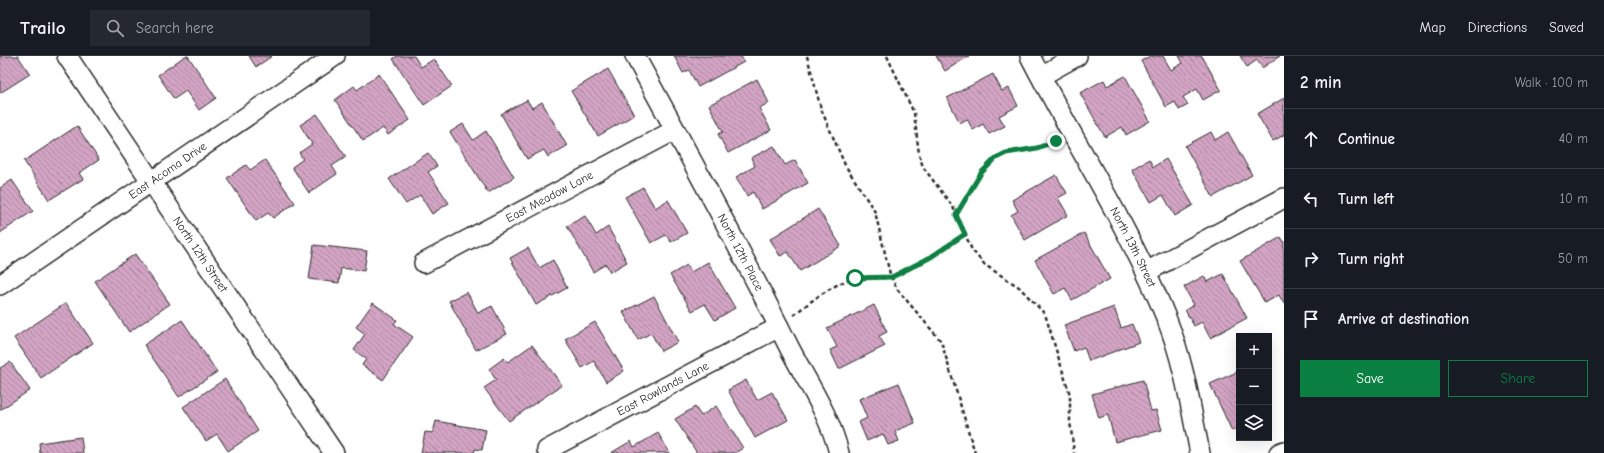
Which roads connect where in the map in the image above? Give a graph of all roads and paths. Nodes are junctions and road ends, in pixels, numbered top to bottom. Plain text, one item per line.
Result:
1 (67, 56) edge
2 (335, 56) edge
3 (635, 56) edge
4 (807, 56) edge
5 (887, 56) edge
6 (1030, 56) edge
7 (1077, 56) edge
8 (1040, 76) junction
9 (675, 130) junction
10 (1056, 141) dead end
11 (150, 182) junction
12 (1284, 198) edge
13 (956, 215) junction
14 (965, 234) junction
15 (424, 263) dead end
16 (1146, 272) junction
17 (892, 277) junction
18 (0, 285) edge
19 (786, 322) junction
20 (547, 450) dead end
21 (1284, 451) edge
22 (334, 453) edge
23 (839, 453) edge
24 (975, 453) edge
25 (1074, 453) edge
26 (1200, 453) edge
27 (1279, 453) edge

1 - 11 street, North 12th Street
2 - 11 street, East Acoma Drive
3 - 9 street, North 12th Place
4 - 17 path
5 - 13 path
6 - 8 street, North 13th Street
7 - 8 street
8 - 16 street, North 13th Street
9 - 15 street, East Meadow Lane
9 - 19 street, North 12th Place
10 - 13 path
11 - 18 street, East Acoma Drive
11 - 22 street, North 12th Street
12 - 16 street
13 - 14 path
14 - 17 path
14 - 25 path
16 - 26 street, North 13th Street
17 - 19 path
17 - 24 path
19 - 20 street, East Rowlands Lane
19 - 23 street, North 12th Place
21 - 27 street

